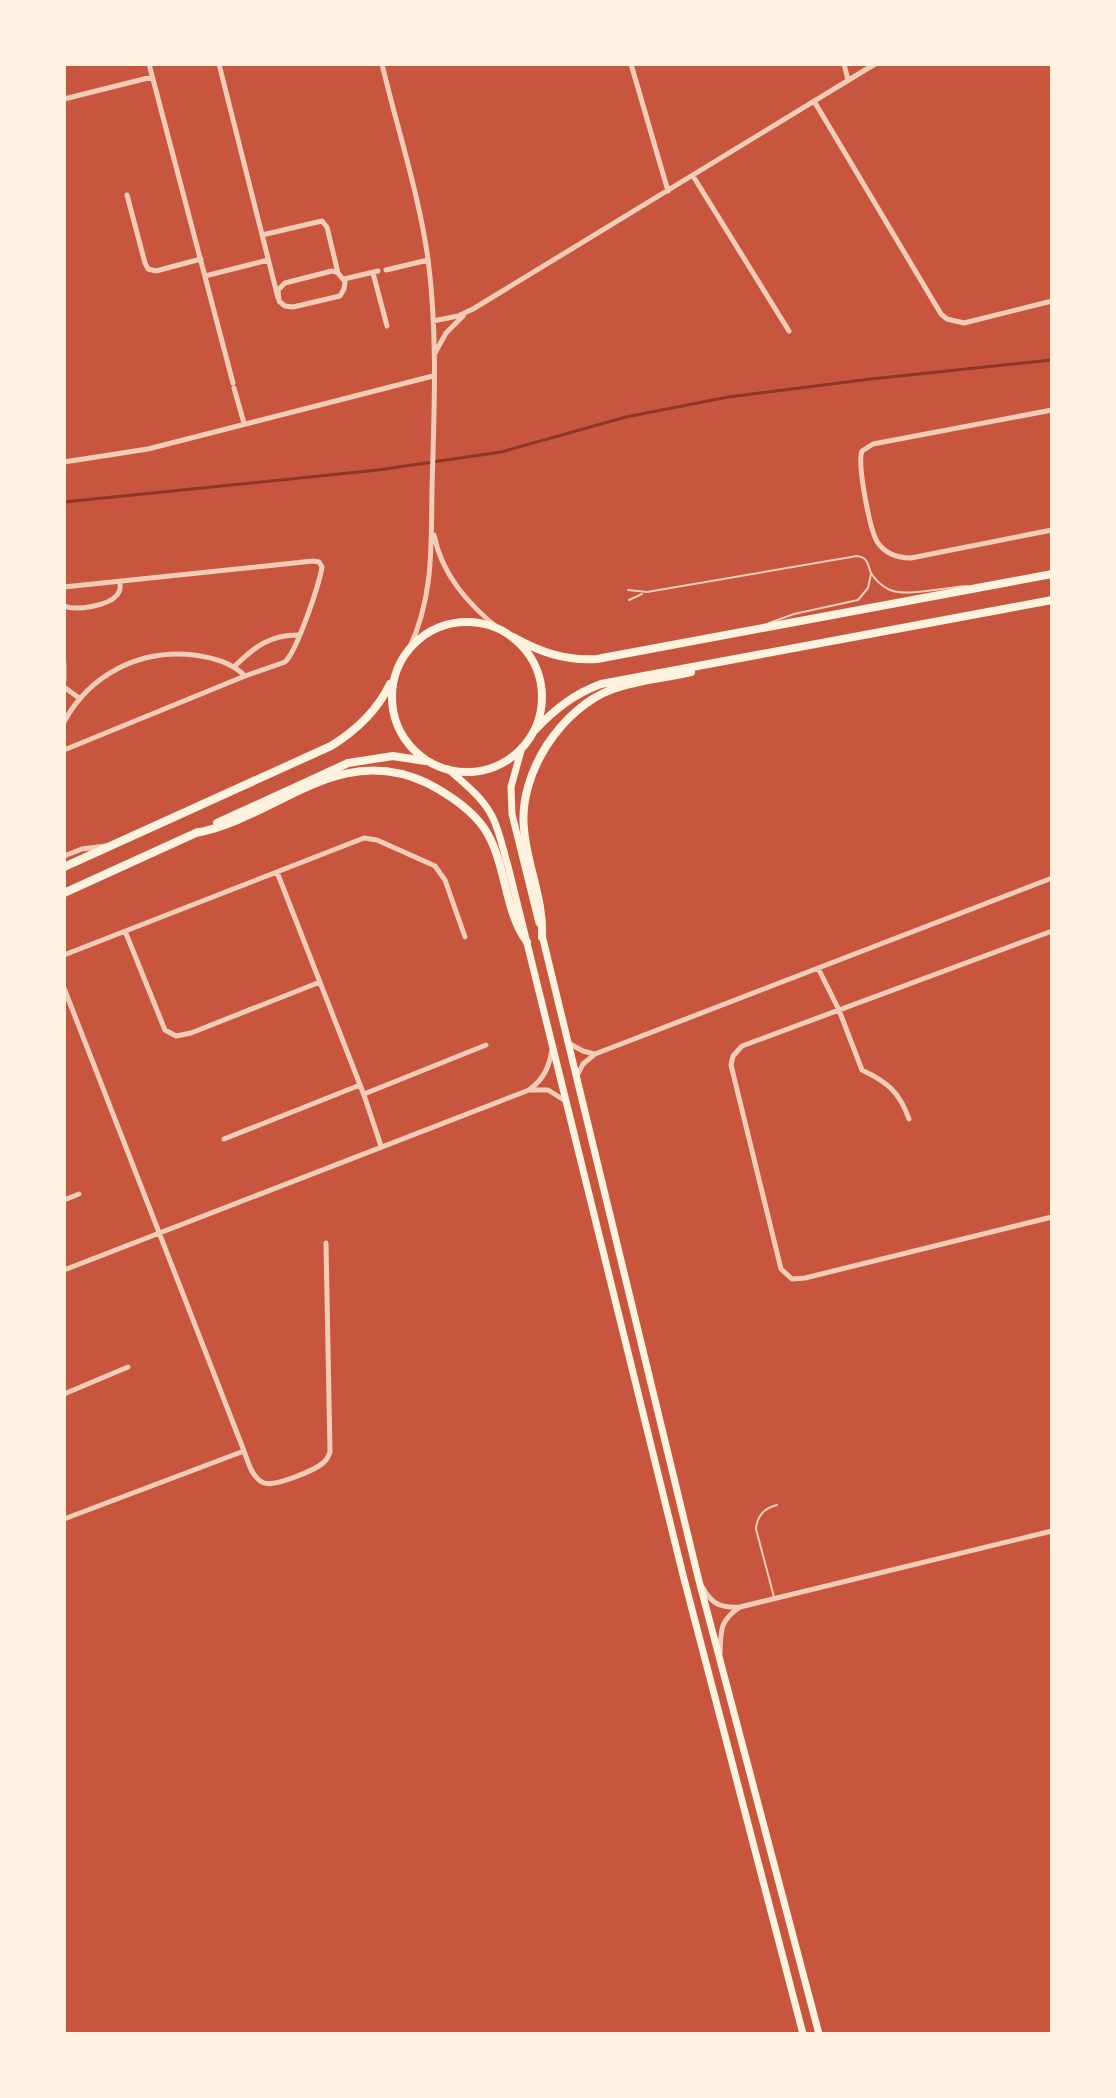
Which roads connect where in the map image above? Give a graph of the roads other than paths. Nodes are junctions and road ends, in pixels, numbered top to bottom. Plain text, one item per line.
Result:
1 (149, 64) edge
2 (219, 64) edge
3 (382, 64) edge
4 (631, 64) edge
5 (844, 64) edge
6 (875, 64) edge
7 (152, 77) junction
8 (848, 80) junction
9 (64, 99) edge
10 (814, 101) junction
11 (693, 176) junction
12 (668, 191) junction
13 (127, 195) dead end
14 (262, 235) junction
15 (201, 259) junction
16 (268, 260) junction
17 (428, 260) junction
18 (386, 270) dead end
19 (338, 273) junction
20 (205, 276) junction
21 (344, 279) junction
22 (278, 298) junction
23 (1052, 301) edge
24 (473, 309) junction
25 (433, 321) junction
26 (387, 326) dead end
27 (789, 331) dead end
28 (434, 354) junction
29 (433, 376) junction
30 (1052, 410) edge
31 (244, 423) junction
32 (64, 462) edge
33 (432, 522) junction
34 (1052, 530) edge
35 (871, 573) junction
36 (1052, 574) edge
37 (120, 581) junction
38 (64, 587) edge
39 (984, 587) junction
40 (628, 590) dead end
41 (647, 592) junction
42 (629, 600) dead end
43 (1052, 600) edge
44 (64, 606) edge
45 (499, 629) junction
46 (758, 630) junction
47 (300, 635) junction
48 (513, 637) junction
49 (409, 649) junction
50 (729, 661) junction
51 (64, 664) edge
52 (235, 666) junction
53 (395, 672) junction
54 (245, 676) junction
55 (64, 680) edge
56 (64, 687) edge
57 (80, 699) junction
58 (64, 722) edge
59 (535, 730) junction
60 (522, 747) junction
61 (64, 750) edge
62 (434, 764) junction
63 (448, 769) junction
64 (196, 833) junction
65 (110, 846) junction
66 (64, 856) edge
67 (64, 867) edge
68 (277, 872) junction
69 (1052, 878) edge
70 (64, 893) edge
71 (125, 931) junction
72 (1052, 931) edge
73 (465, 937) dead end
74 (542, 937) junction
75 (527, 942) junction
76 (64, 955) edge
77 (818, 968) junction
78 (320, 982) junction
79 (64, 988) edge
80 (839, 1010) junction
81 (567, 1042) junction
82 (486, 1045) dead end
83 (552, 1049) junction
84 (595, 1054) junction
85 (576, 1077) junction
86 (360, 1085) junction
87 (529, 1090) junction
88 (364, 1095) junction
89 (564, 1100) junction
90 (909, 1119) dead end
91 (224, 1139) dead end
92 (381, 1146) junction
93 (79, 1194) dead end
94 (64, 1200) edge
95 (1052, 1217) edge
96 (159, 1233) junction
97 (326, 1243) dead end
98 (64, 1270) edge
99 (128, 1367) dead end
100 (64, 1394) edge
101 (244, 1451) junction
102 (777, 1505) dead end
103 (64, 1519) edge
104 (1052, 1531) edge
105 (698, 1577) junction
106 (774, 1598) junction
107 (740, 1607) junction
108 (720, 1656) junction
109 (803, 2034) edge
110 (819, 2034) edge

1 - 7 street
2 - 14 street
3 - 17 street
4 - 12 street
5 - 8 street
6 - 8 street
7 - 9 street
7 - 15 street
8 - 10 street
10 - 11 street
10 - 23 street
11 - 12 street
11 - 27 street
12 - 24 street
13 - 15 street
14 - 16 street
14 - 19 street
15 - 20 street
16 - 20 street
16 - 22 street
17 - 18 street
17 - 25 street
19 - 21 street
19 - 22 street
20 - 31 street
21 - 22 street
21 - 26 street
24 - 25 street
24 - 28 street
25 - 28 street
28 - 29 street
29 - 31 street
29 - 33 street
30 - 34 street
31 - 32 street
33 - 45 street
33 - 49 street
35 - 39 lane
35 - 41 lane
35 - 46 lane
36 - 39 main road
37 - 38 street
37 - 44 street
37 - 47 street
39 - 46 main road
40 - 41 lane
41 - 42 lane
43 - 50 main road
45 - 48 main road
45 - 49 main road
46 - 48 main road
47 - 52 street
47 - 54 street
48 - 59 main road
49 - 53 main road
50 - 59 main road
50 - 74 main road
51 - 55 street
52 - 54 street
52 - 57 street
53 - 62 main road
53 - 65 main road
54 - 61 street
56 - 57 street
57 - 58 street
59 - 60 main road
60 - 63 main road
60 - 74 main road
62 - 63 main road
62 - 64 main road
63 - 75 main road
64 - 70 main road
64 - 75 main road
65 - 66 street
65 - 67 main road
68 - 71 street
68 - 73 street
68 - 78 street
69 - 77 street
71 - 76 street
71 - 78 street
72 - 80 street
74 - 81 main road
75 - 83 main road
77 - 80 street
77 - 84 street
78 - 86 street
79 - 96 street
80 - 90 street
80 - 95 street
81 - 84 street
81 - 85 main road
82 - 88 street
83 - 87 street
83 - 89 main road
84 - 85 street
85 - 105 main road
86 - 88 street
86 - 91 street
87 - 89 street
87 - 92 street
88 - 92 street
89 - 109 main road
92 - 96 street
93 - 94 street
96 - 98 street
96 - 101 street
97 - 101 street
99 - 100 street
101 - 103 street
102 - 106 lane
104 - 106 street
105 - 107 street
105 - 108 main road
106 - 107 street
107 - 108 street
108 - 110 main road

